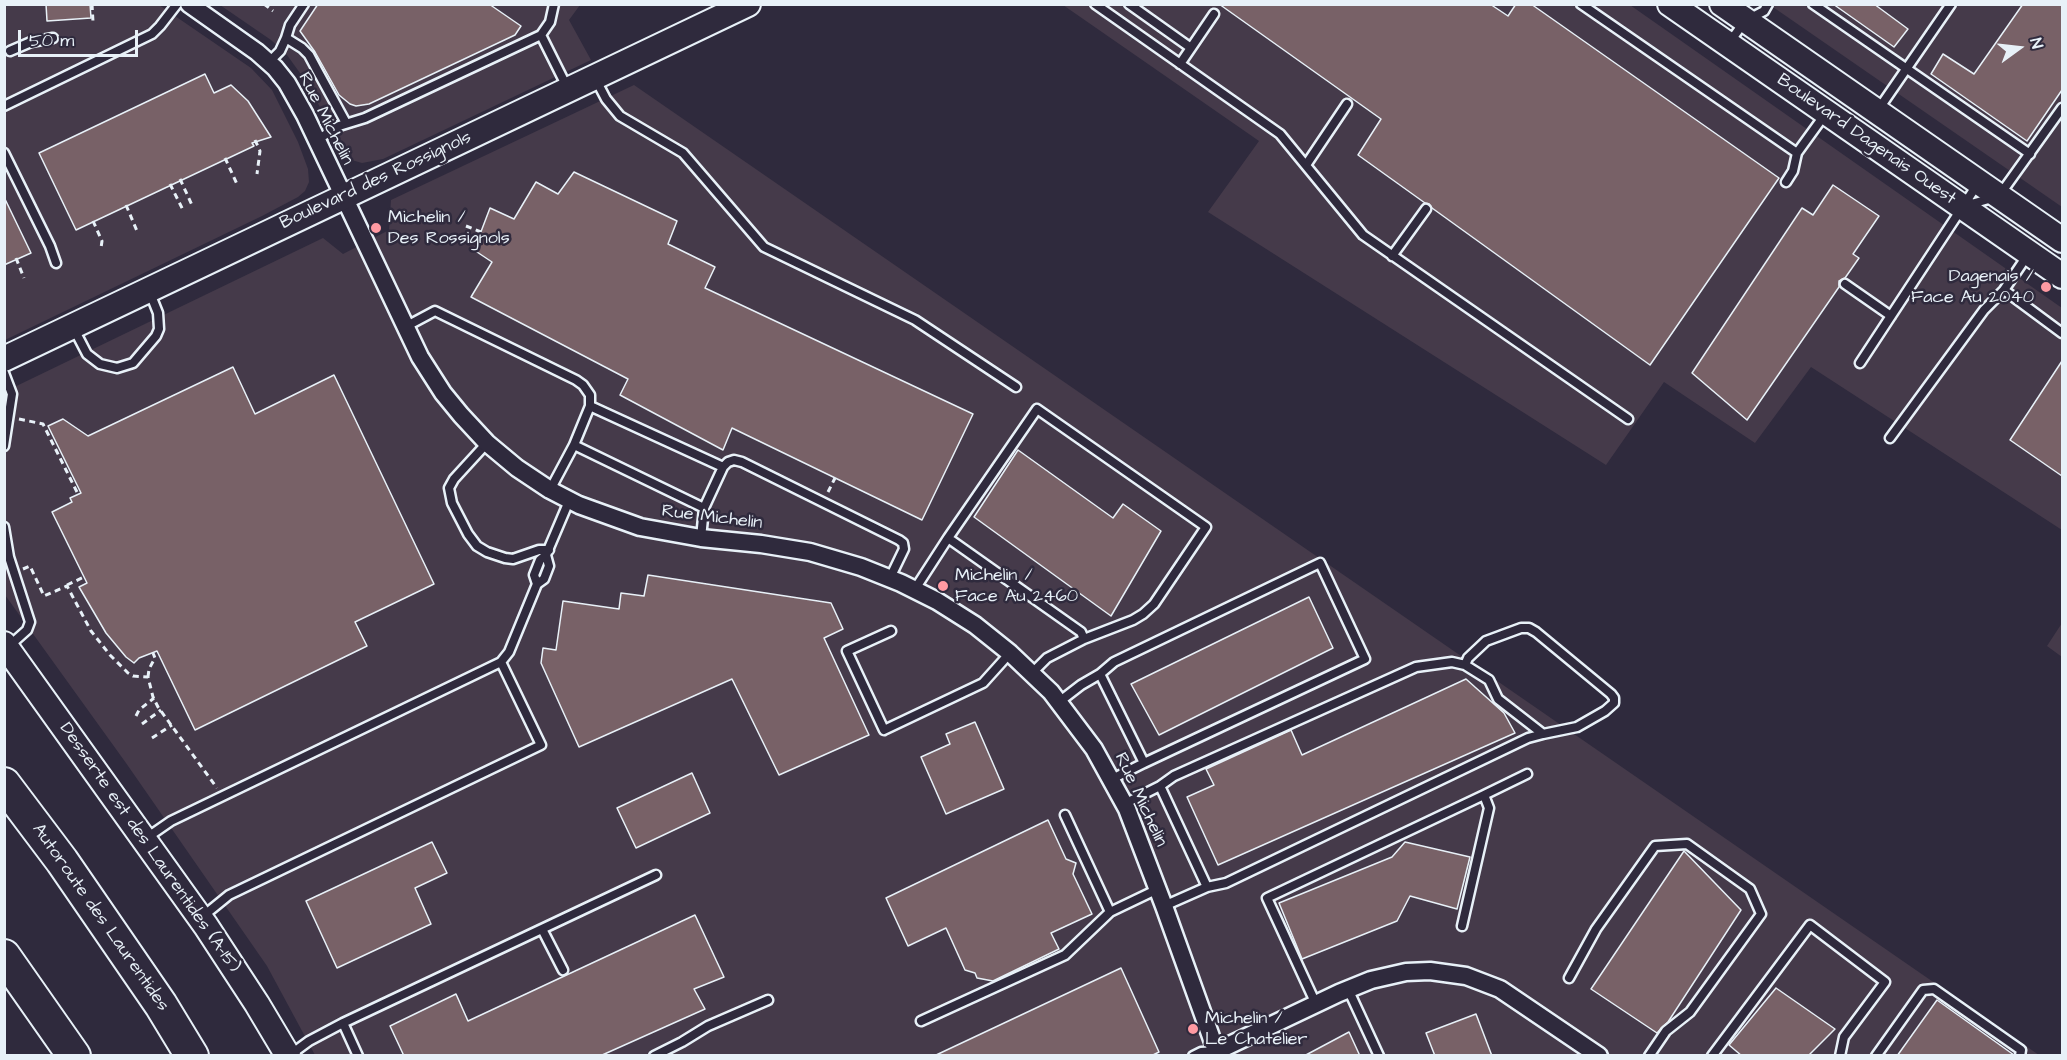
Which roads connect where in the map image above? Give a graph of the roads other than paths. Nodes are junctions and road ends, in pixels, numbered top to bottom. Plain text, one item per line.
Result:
1 (177, 4) edge
2 (189, 4) edge
3 (304, 4) edge
4 (554, 4) edge
5 (748, 4) edge
6 (1095, 4) edge
7 (1129, 4) edge
8 (1581, 4) edge
9 (1670, 4) edge
10 (1768, 4) edge
11 (1813, 4) edge
12 (1951, 4) edge
13 (1718, 13) edge
14 (1214, 14) dead end
15 (1745, 21) junction
16 (541, 35) junction
17 (53, 38) dead end
18 (286, 38) junction
19 (1728, 45) junction
20 (1191, 48) junction
21 (9, 51) dead end
22 (269, 62) junction
23 (1180, 64) junction
24 (1907, 69) junction
25 (594, 78) junction
26 (569, 90) junction
27 (1347, 104) dead end
28 (4, 106) edge
29 (2062, 108) edge
30 (1877, 111) junction
31 (1826, 112) junction
32 (346, 123) junction
33 (317, 140) junction
34 (4, 153) edge
35 (1797, 153) junction
36 (2030, 154) junction
37 (1306, 165) junction
38 (1786, 182) dead end
39 (1979, 182) junction
40 (2000, 196) junction
41 (343, 197) junction
42 (1962, 207) junction
43 (1426, 209) dead end
44 (2062, 240) edge
45 (2029, 253) junction
46 (1392, 256) junction
47 (56, 263) dead end
48 (2062, 276) edge
49 (1845, 284) dead end
50 (149, 290) junction
51 (2004, 290) junction
52 (1891, 316) junction
53 (72, 326) junction
54 (405, 327) junction
55 (2062, 333) edge
56 (4, 359) edge
57 (1860, 363) dead end
58 (4, 373) edge
59 (1016, 387) dead end
60 (590, 406) junction
61 (1628, 419) dead end
62 (1890, 438) dead end
63 (487, 443) junction
64 (574, 445) junction
65 (4, 446) edge
66 (723, 467) junction
67 (550, 490) junction
68 (569, 501) junction
69 (704, 508) junction
70 (4, 527) edge
71 (701, 538) junction
72 (948, 538) junction
73 (548, 553) junction
74 (891, 578) junction
75 (915, 589) junction
76 (891, 631) dead end
77 (1084, 639) junction
78 (6, 646) edge
79 (1010, 652) junction
80 (501, 662) junction
81 (1465, 665) junction
82 (1032, 673) junction
83 (1100, 674) junction
84 (1059, 702) junction
85 (1543, 734) junction
86 (1144, 763) junction
87 (1527, 774) dead end
88 (1112, 779) junction
89 (4, 783) edge
90 (1160, 786) junction
91 (1484, 795) junction
92 (1124, 804) junction
93 (1065, 815) dead end
94 (144, 839) junction
95 (62, 861) junction
96 (656, 875) dead end
97 (1207, 887) junction
98 (1158, 889) junction
99 (1164, 906) junction
100 (1110, 912) junction
101 (201, 918) junction
102 (1462, 926) dead end
103 (542, 929) junction
104 (4, 956) edge
105 (563, 970) dead end
106 (1569, 978) dead end
107 (1348, 989) junction
108 (768, 1000) dead end
109 (1316, 1004) junction
110 (921, 1021) dead end
111 (343, 1023) junction
112 (1218, 1053) edge
113 (74, 1056) edge
114 (192, 1056) edge
115 (207, 1056) edge
116 (289, 1056) edge
117 (358, 1056) edge
118 (654, 1056) edge
119 (1193, 1056) edge
120 (1379, 1056) edge
121 (1599, 1056) edge
122 (1649, 1056) edge
123 (1712, 1056) edge
124 (1840, 1056) edge
125 (1876, 1056) edge
126 (2020, 1056) edge

1 - 28 lane
2 - 22 street, Rue Michelin
3 - 18 lane
4 - 16 lane
5 - 25 street, Boulevard des Rossignols
6 - 23 lane
7 - 20 lane
8 - 35 lane
9 - 13 street, Boulevard Dagenais Ouest
10 - 15 lane
11 - 24 lane
12 - 24 lane
13 - 15 street, Boulevard Dagenais Ouest
13 - 19 street, Boulevard Dagenais Ouest
14 - 20 lane
15 - 19 lane
15 - 30 street, Boulevard Dagenais Ouest
16 - 26 lane
16 - 32 lane
17 - 21 lane
18 - 22 lane
18 - 32 lane
19 - 31 street, Boulevard Dagenais Ouest
20 - 23 lane
22 - 33 street, Rue Michelin
23 - 37 lane
24 - 30 lane
24 - 36 lane
25 - 26 street, Boulevard des Rossignols
25 - 59 lane
26 - 41 street, Boulevard des Rossignols
27 - 37 lane
29 - 36 lane
30 - 39 street, Boulevard Dagenais Ouest
31 - 35 lane
31 - 42 street, Boulevard Dagenais Ouest
32 - 33 lane
33 - 41 street, Rue Michelin
34 - 47 lane
35 - 38 lane
36 - 40 lane
37 - 46 lane
39 - 40 street, Boulevard Dagenais Ouest
39 - 42 lane
40 - 42 lane
40 - 44 street, Boulevard Dagenais Ouest
41 - 50 street, Boulevard des Rossignols
41 - 54 street, Rue Michelin
42 - 45 street, Boulevard Dagenais Ouest
42 - 52 lane
43 - 46 lane
45 - 48 street, Boulevard Dagenais Ouest
45 - 51 lane
46 - 61 lane
49 - 52 lane
50 - 53 street, Boulevard des Rossignols
50 - 53 lane
51 - 55 lane
51 - 62 lane
52 - 57 lane
53 - 56 street, Boulevard des Rossignols
54 - 60 lane
54 - 63 street, Rue Michelin
58 - 65 lane
60 - 64 lane
60 - 66 lane
63 - 67 street, Rue Michelin
63 - 73 lane
64 - 67 lane
64 - 69 lane
66 - 69 lane
66 - 74 lane
67 - 68 street, Rue Michelin
68 - 71 street, Rue Michelin
68 - 73 lane
69 - 71 lane
70 - 78 lane
71 - 74 street, Rue Michelin
72 - 75 lane
72 - 77 lane
72 - 77 lane
73 - 80 lane
74 - 75 street, Rue Michelin
75 - 79 street, Rue Michelin
76 - 79 lane
77 - 82 lane
78 - 94 street, Desserte est des Laurentides (A-15)
79 - 82 street, Rue Michelin
80 - 94 lane
80 - 101 lane
81 - 85 lane
81 - 85 lane
81 - 90 lane
82 - 84 street, Rue Michelin
83 - 84 lane
83 - 86 lane
83 - 86 lane
84 - 88 street, Rue Michelin
85 - 97 lane
86 - 88 lane
87 - 91 lane
88 - 92 street, Rue Michelin
89 - 95 highway, Autoroute des Laurentides
90 - 92 lane
90 - 97 lane
91 - 102 lane
91 - 109 lane
92 - 98 street, Rue Michelin
93 - 100 lane
94 - 101 street, Desserte est des Laurentides (A-15)
95 - 114 highway, Autoroute des Laurentides
95 - 115 highway
96 - 103 lane
97 - 99 lane
98 - 99 street, Rue Michelin
98 - 100 lane
99 - 112 street, Rue Michelin
100 - 110 lane
101 - 116 street, Desserte est des Laurentides (A-15)
103 - 105 lane
103 - 111 lane
104 - 113 highway
106 - 122 lane
107 - 109 street
107 - 120 lane
107 - 121 street
108 - 118 lane
109 - 112 street
111 - 116 lane
111 - 117 lane
112 - 119 lane
123 - 124 lane
125 - 126 lane

